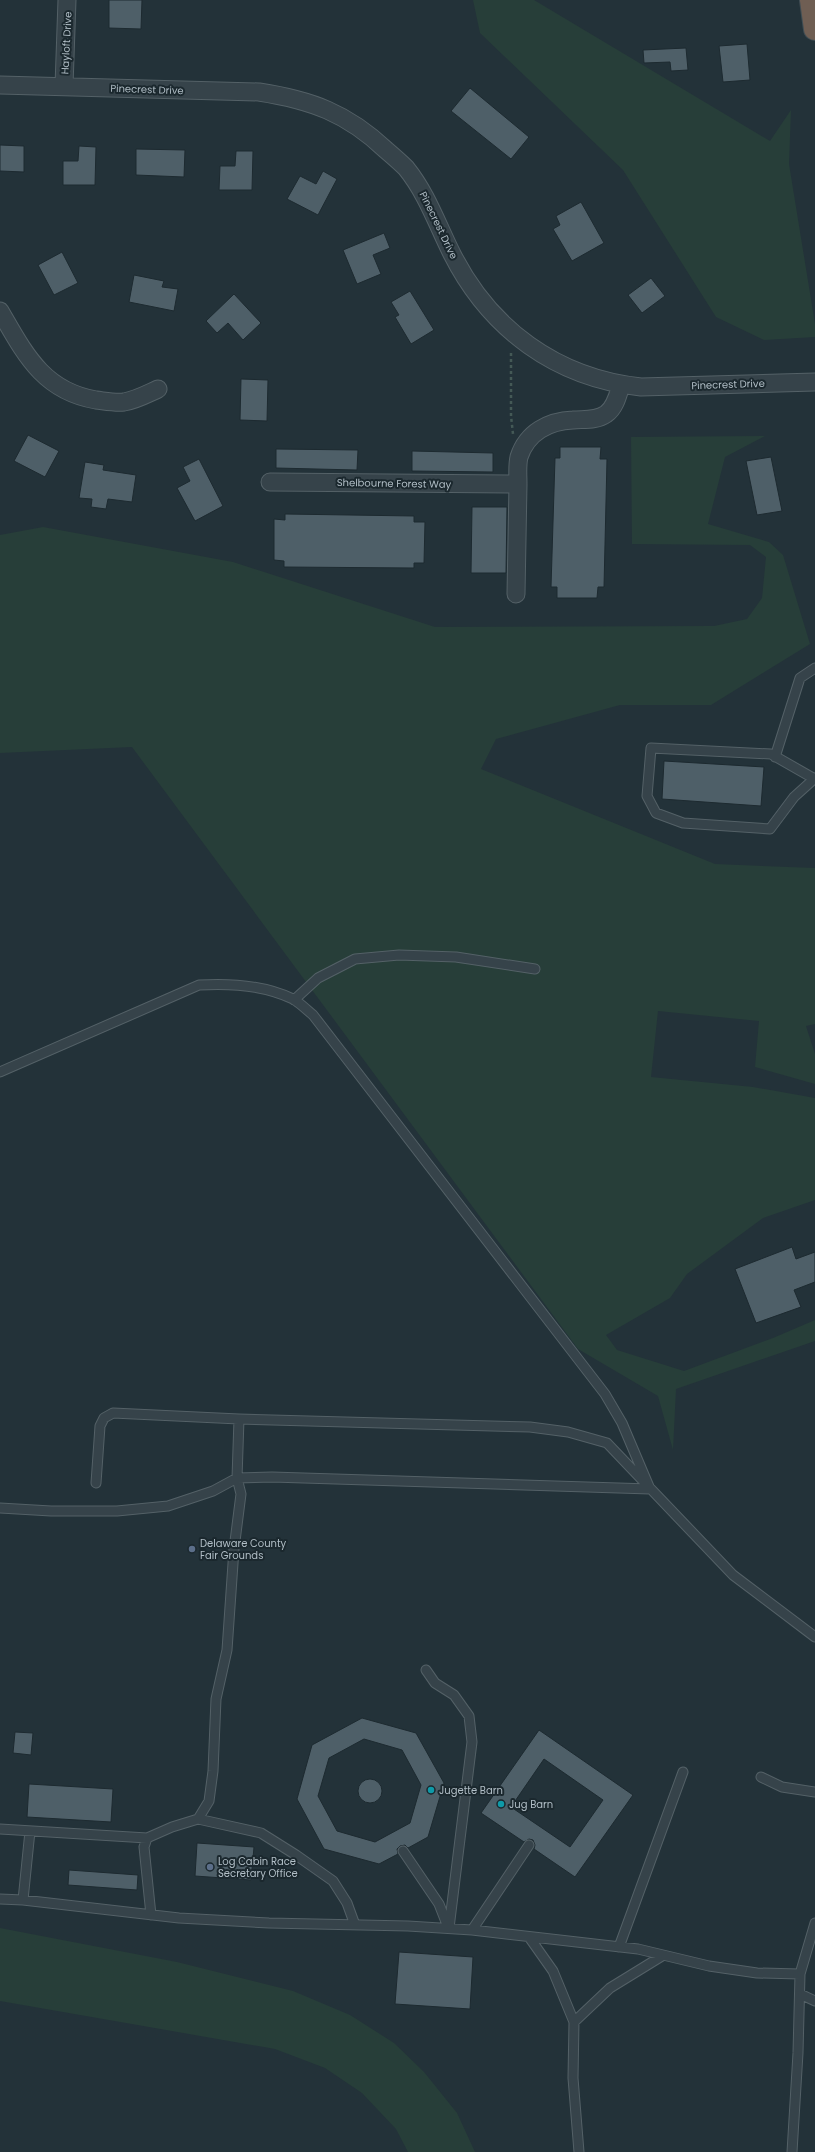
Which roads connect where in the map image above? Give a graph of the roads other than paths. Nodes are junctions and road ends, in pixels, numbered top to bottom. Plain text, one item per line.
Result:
1 (67, 0) edge
2 (811, 0) edge
3 (815, 29) edge
4 (0, 85) edge
5 (64, 86) junction
6 (0, 311) edge
7 (815, 382) edge
8 (622, 385) junction
9 (158, 389) dead end
10 (270, 482) dead end
11 (518, 484) junction
12 (516, 594) dead end
13 (815, 668) edge
14 (775, 757) junction
15 (814, 778) edge
16 (535, 969) dead end
17 (294, 1000) junction
18 (0, 1072) edge
19 (239, 1419) junction
20 (237, 1478) junction
21 (96, 1483) dead end
22 (650, 1489) junction
23 (0, 1508) edge
24 (815, 1637) edge
25 (426, 1670) dead end
26 (683, 1772) dead end
27 (762, 1777) dead end
28 (815, 1792) edge
29 (198, 1819) junction
30 (0, 1829) edge
31 (30, 1831) junction
32 (147, 1838) junction
33 (529, 1846) dead end
34 (403, 1851) dead end
35 (0, 1899) edge
36 (23, 1900) junction
37 (151, 1915) junction
38 (815, 1923) edge
39 (355, 1925) junction
40 (449, 1928) junction
41 (472, 1930) junction
42 (529, 1938) junction
43 (619, 1947) junction
44 (662, 1956) junction
45 (800, 1974) junction
46 (800, 1994) junction
47 (815, 2001) edge
48 (574, 2022) junction
49 (579, 2152) edge
50 (792, 2152) edge

1 - 5 street, Hayloft Drive
2 - 3 highway
4 - 5 street, Pinecrest Drive
5 - 8 street, Pinecrest Drive
6 - 9 street
7 - 8 street, Pinecrest Drive
8 - 11 street
10 - 11 street, Shelbourne Forest Way
11 - 12 street
13 - 14 lane
14 - 15 lane
14 - 15 lane
16 - 17 lane
17 - 18 lane
17 - 22 lane
19 - 20 lane
19 - 21 lane
19 - 22 lane
20 - 22 lane
20 - 23 lane
20 - 29 lane
22 - 24 lane
25 - 40 lane
26 - 43 lane
27 - 28 lane
29 - 32 lane
29 - 39 lane
30 - 31 lane
31 - 32 lane
31 - 36 lane
32 - 37 lane
33 - 41 lane
34 - 40 lane
35 - 36 lane
36 - 37 lane
37 - 39 lane
38 - 45 lane
39 - 40 lane
40 - 41 lane
41 - 42 lane
42 - 43 lane
42 - 48 lane
43 - 44 lane
44 - 45 lane
44 - 48 lane
45 - 46 lane
46 - 47 lane
46 - 50 lane
48 - 49 lane

